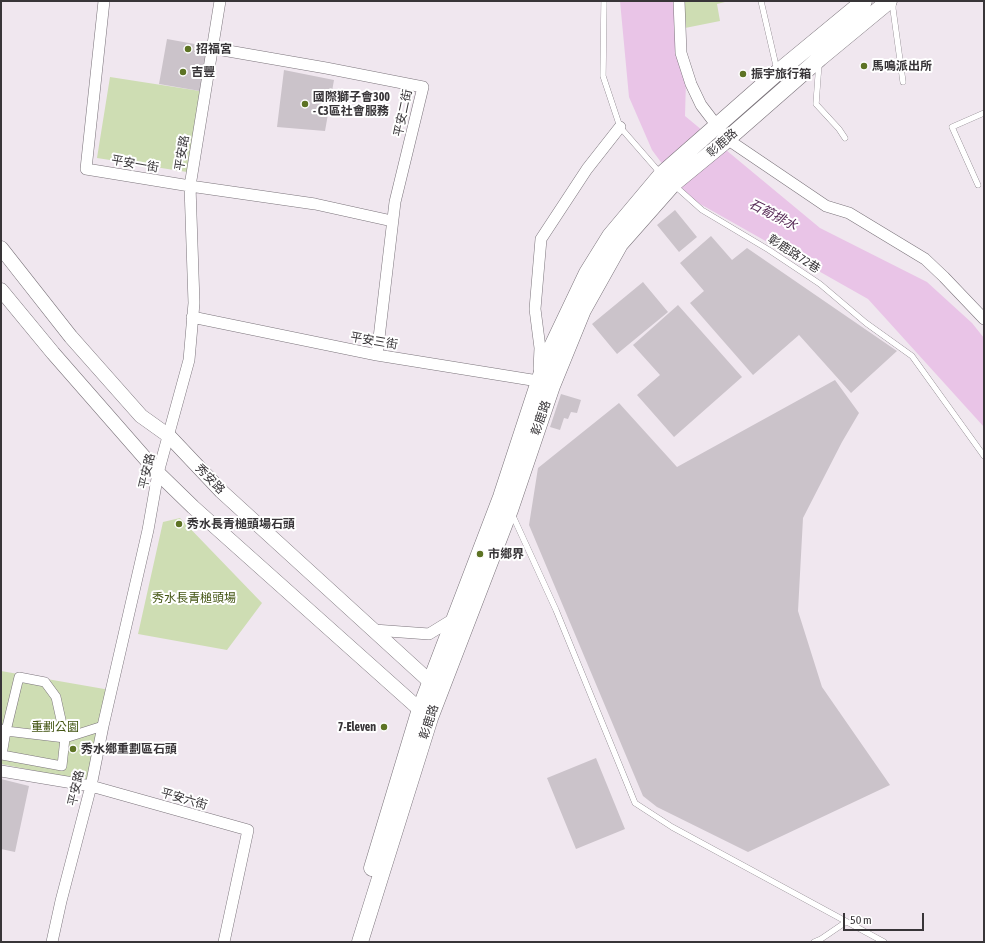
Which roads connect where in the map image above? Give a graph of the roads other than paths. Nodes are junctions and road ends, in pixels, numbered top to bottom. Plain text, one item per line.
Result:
1 (104, 1) edge
2 (220, 1) edge
3 (604, 1) edge
4 (679, 1) edge
5 (761, 1) edge
6 (864, 1) edge
7 (889, 1) edge
8 (893, 1) edge
9 (211, 48) junction
10 (820, 58) junction
11 (778, 72) junction
12 (903, 82) dead end
13 (984, 113) edge
14 (620, 127) junction
15 (720, 135) junction
16 (845, 138) dead end
17 (672, 175) junction
18 (978, 185) dead end
19 (190, 186) junction
20 (392, 221) junction
21 (1, 248) edge
22 (1, 290) edge
23 (192, 317) junction
24 (984, 318) edge
25 (377, 355) junction
26 (545, 383) junction
27 (169, 436) junction
28 (984, 456) edge
29 (158, 473) junction
30 (505, 503) junction
31 (455, 618) junction
32 (374, 630) junction
33 (435, 686) junction
34 (425, 714) junction
35 (103, 726) junction
36 (4, 730) edge
37 (65, 738) junction
38 (1, 771) edge
39 (91, 786) junction
40 (846, 922) junction
41 (52, 942) edge
42 (224, 942) edge
43 (349, 942) edge
44 (360, 942) edge
45 (814, 942) edge
46 (884, 942) edge

1 - 19 street, 平安一街
2 - 9 street, 平安路
3 - 14 lane
4 - 15 street
5 - 11 lane
6 - 11 main road, 彰鹿路
7 - 10 main road, 彰鹿路
8 - 12 lane
9 - 19 street, 平安路
9 - 20 street, 平安二街
10 - 15 main road, 彰鹿路
10 - 16 lane
11 - 15 main road, 彰鹿路
13 - 18 lane
14 - 17 lane, 彰鹿路72巷
14 - 26 street
15 - 17 main road, 彰鹿路
15 - 24 street
17 - 26 main road, 彰鹿路
17 - 28 lane, 彰鹿路72巷
19 - 20 street, 平安一街
19 - 23 street, 平安路
20 - 25 street, 平安二街
21 - 27 street, 秀安路
22 - 29 street
23 - 25 street, 平安三街
23 - 27 street, 平安路
25 - 26 street, 平安三街
26 - 30 main road, 彰鹿路
27 - 29 street, 平安路
27 - 32 street, 秀安路
29 - 34 street
29 - 35 street, 平安路
30 - 31 main road, 彰鹿路
30 - 33 main road, 彰鹿路
30 - 40 lane
31 - 32 street
31 - 33 main road, 彰鹿路
32 - 33 street, 秀安路
33 - 34 main road, 彰鹿路
34 - 43 main road, 彰鹿路
34 - 44 main road, 彰鹿路
35 - 37 street
35 - 39 street, 平安路
36 - 37 street
36 - 37 street
36 - 37 street
38 - 39 street, 平安六街
39 - 41 street, 平安路
39 - 42 street, 平安六街
40 - 45 lane
40 - 46 lane

